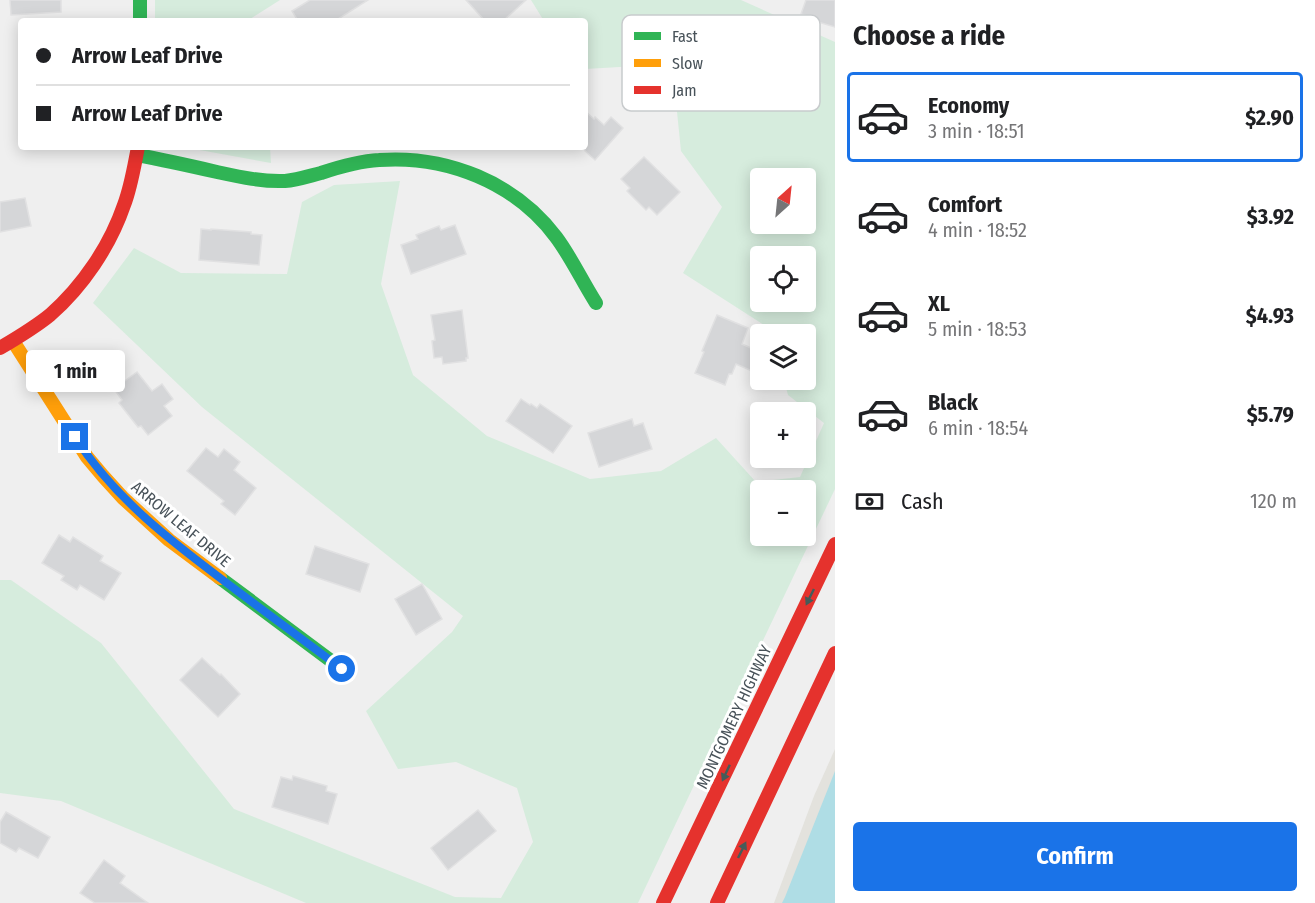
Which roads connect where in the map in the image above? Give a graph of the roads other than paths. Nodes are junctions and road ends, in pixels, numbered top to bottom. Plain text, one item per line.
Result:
1 (140, 0) edge
2 (140, 18) edge
3 (137, 151) edge
4 (596, 303) dead end
5 (13, 341) junction
6 (0, 348) edge
7 (835, 544) edge
8 (835, 653) edge
9 (342, 669) dead end
10 (663, 903) edge
11 (717, 903) edge

1 - 2 street
3 - 4 street
3 - 5 street
5 - 6 street
5 - 9 street, ARROW LEAF DRIVE
7 -> 10 street, MONTGOMERY HIGHWAY
11 -> 8 street

